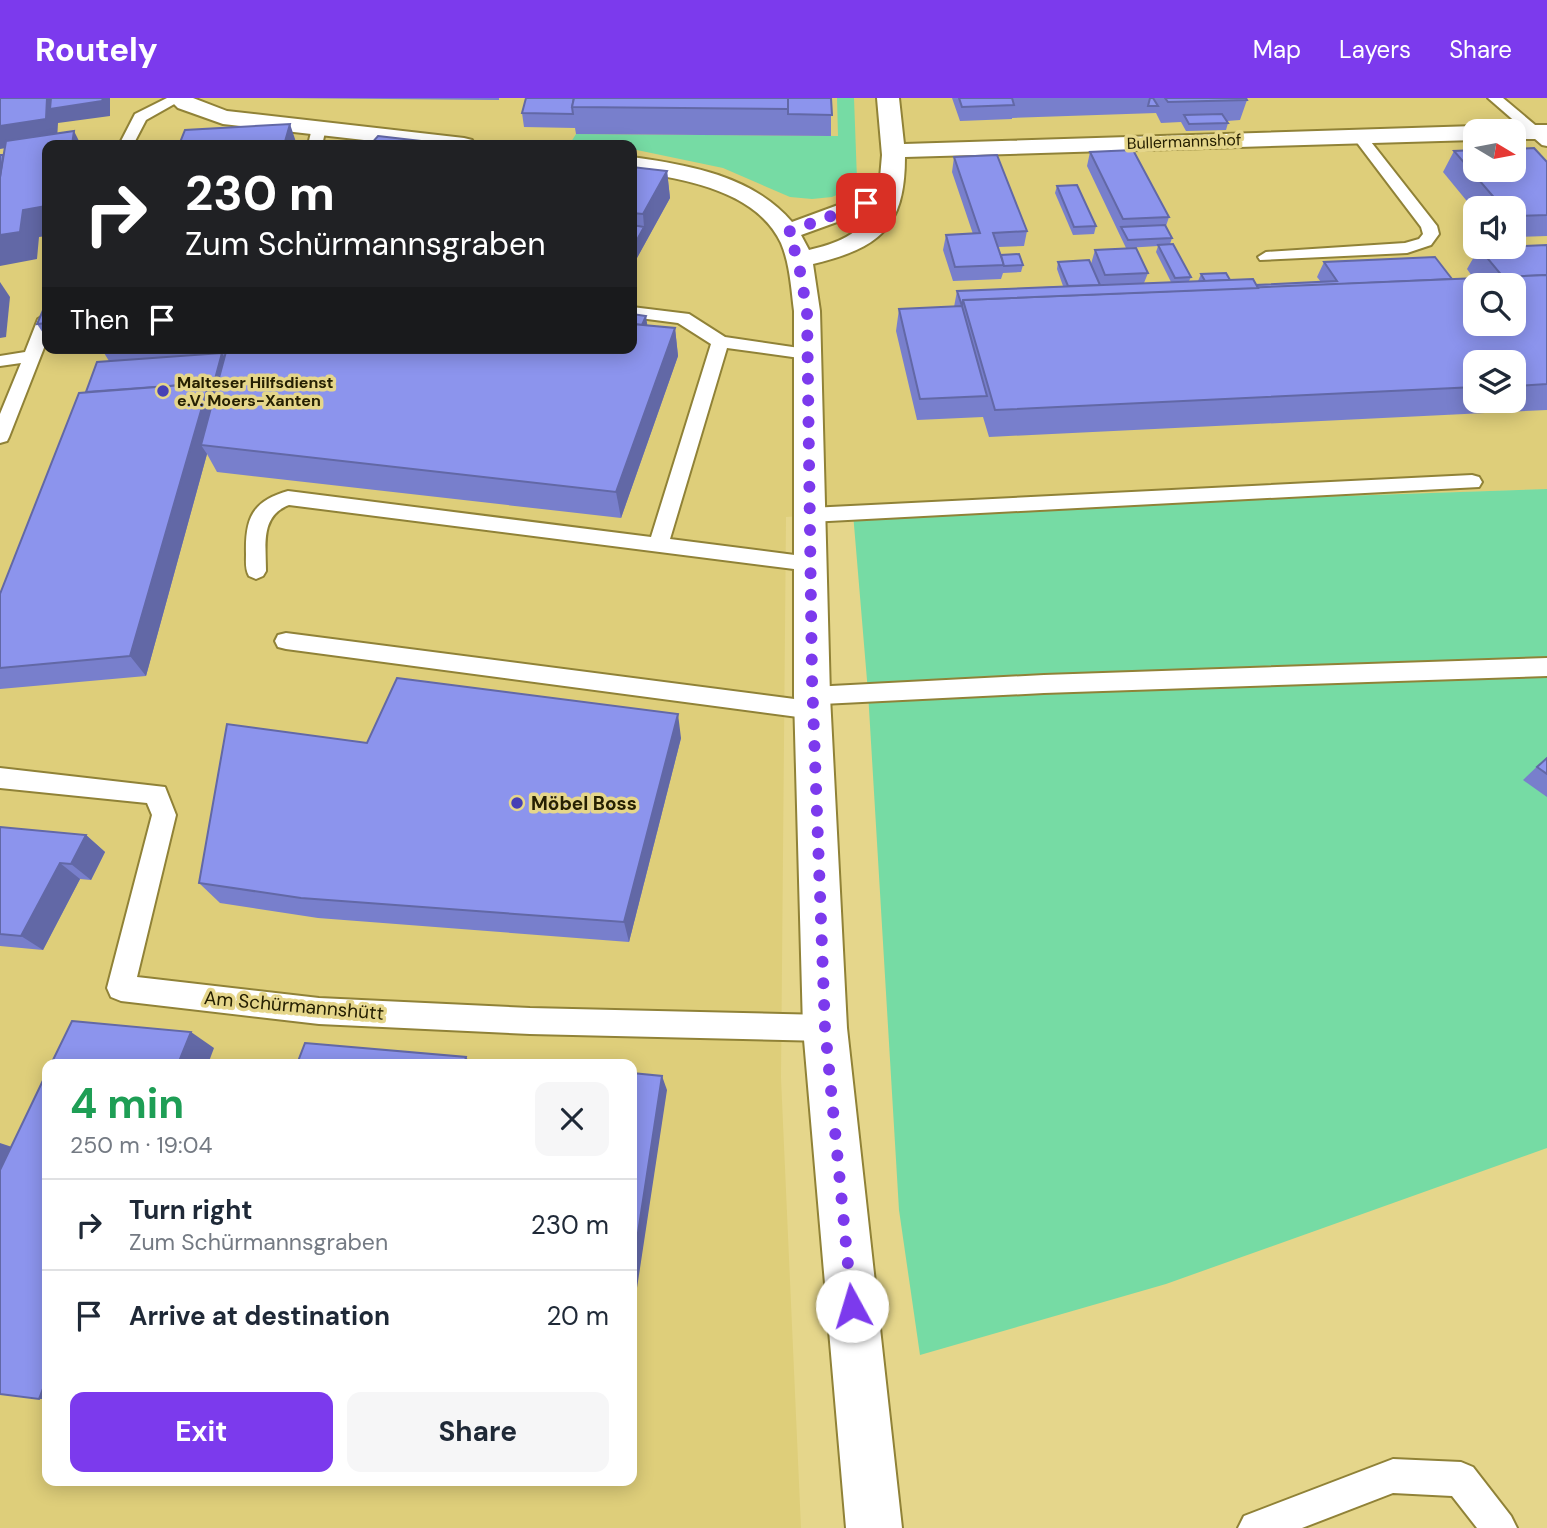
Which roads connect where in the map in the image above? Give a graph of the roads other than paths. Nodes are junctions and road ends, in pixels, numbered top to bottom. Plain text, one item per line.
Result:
1 (179, 98) edge
2 (888, 98) edge
3 (1495, 98) edge
4 (1463, 133) edge
5 (1536, 135) edge
6 (1359, 136) junction
7 (317, 137) edge
8 (128, 140) edge
9 (372, 140) edge
10 (894, 151) junction
11 (637, 165) edge
12 (891, 194) junction
13 (793, 246) junction
14 (1266, 257) dead end
15 (637, 313) edge
16 (42, 331) edge
17 (720, 342) junction
18 (807, 354) junction
19 (31, 356) junction
20 (0, 361) edge
21 (0, 438) edge
22 (1472, 482) dead end
23 (810, 514) junction
24 (658, 546) junction
25 (810, 564) junction
26 (256, 571) dead end
27 (286, 641) dead end
28 (1547, 667) edge
29 (813, 703) junction
30 (0, 778) edge
31 (825, 1028) junction
32 (874, 1528) edge
33 (1256, 1528) edge
34 (1499, 1528) edge

1 - 7 street
1 - 8 lane
2 - 10 street
3 - 5 lane
4 - 6 street, Bullermannshof
6 - 10 street, Bullermannshof
6 - 14 lane
7 - 9 street
10 - 12 street
11 - 13 street
12 - 13 street
12 - 13 street
13 - 18 street
15 - 17 lane
16 - 19 lane
17 - 18 lane
17 - 24 lane
18 - 23 street
19 - 20 lane
19 - 21 lane
22 - 23 lane
23 - 25 street
24 - 25 lane
24 - 26 lane
25 - 29 street
27 - 29 lane
28 - 29 lane
29 - 31 street
30 - 31 lane, Am Schürmannshütt
31 - 32 street
33 - 34 lane

